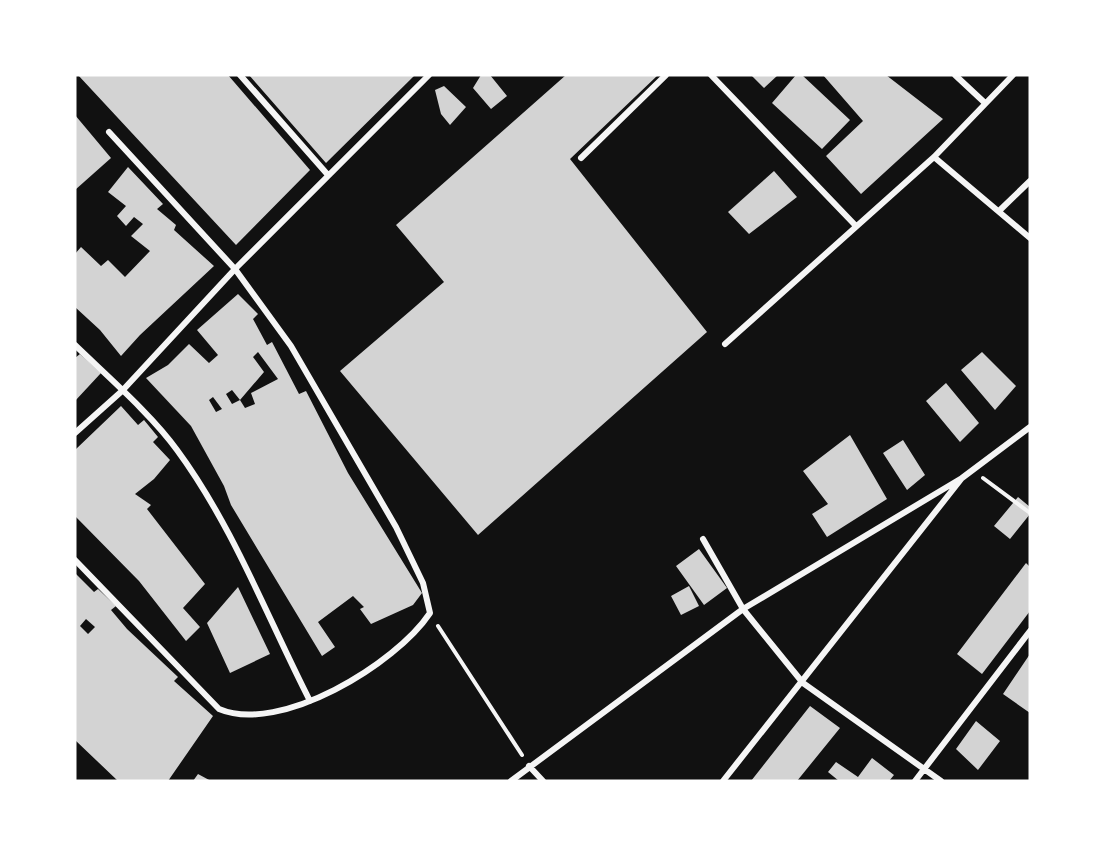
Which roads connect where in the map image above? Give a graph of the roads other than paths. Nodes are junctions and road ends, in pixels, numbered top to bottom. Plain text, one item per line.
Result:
1 (240, 75) edge
2 (429, 75) edge
3 (666, 75) edge
4 (711, 75) edge
5 (955, 75) edge
6 (1012, 75) edge
7 (985, 103) junction
8 (109, 132) dead end
9 (934, 157) junction
10 (581, 158) dead end
11 (328, 175) junction
12 (1030, 181) edge
13 (999, 211) junction
14 (856, 226) junction
15 (1030, 238) edge
16 (235, 269) junction
17 (725, 344) dead end
18 (75, 345) edge
19 (122, 391) junction
20 (1030, 427) edge
21 (75, 433) edge
22 (962, 478) junction
23 (703, 539) dead end
24 (75, 560) edge
25 (743, 609) junction
26 (1030, 631) edge
27 (803, 683) junction
28 (310, 701) junction
29 (529, 766) junction
30 (925, 768) junction
31 (511, 781) edge
32 (543, 781) edge
33 (723, 781) edge
34 (915, 781) edge
35 (941, 781) edge

1 - 11 street
2 - 11 street
3 - 10 street
4 - 14 street
5 - 7 street
6 - 7 street
7 - 9 street
8 - 16 street
9 - 13 street
9 - 14 street
11 - 16 street
12 - 13 street
13 - 15 street
14 - 17 street
16 - 19 street
16 - 28 street
18 - 19 street
19 - 21 street
19 - 28 street
20 - 22 street
22 - 25 street
22 - 27 street
23 - 25 street
24 - 28 street
25 - 27 street
25 - 29 street
26 - 30 street
27 - 30 street
27 - 33 street
29 - 31 street
29 - 32 street
30 - 34 street
30 - 35 street

